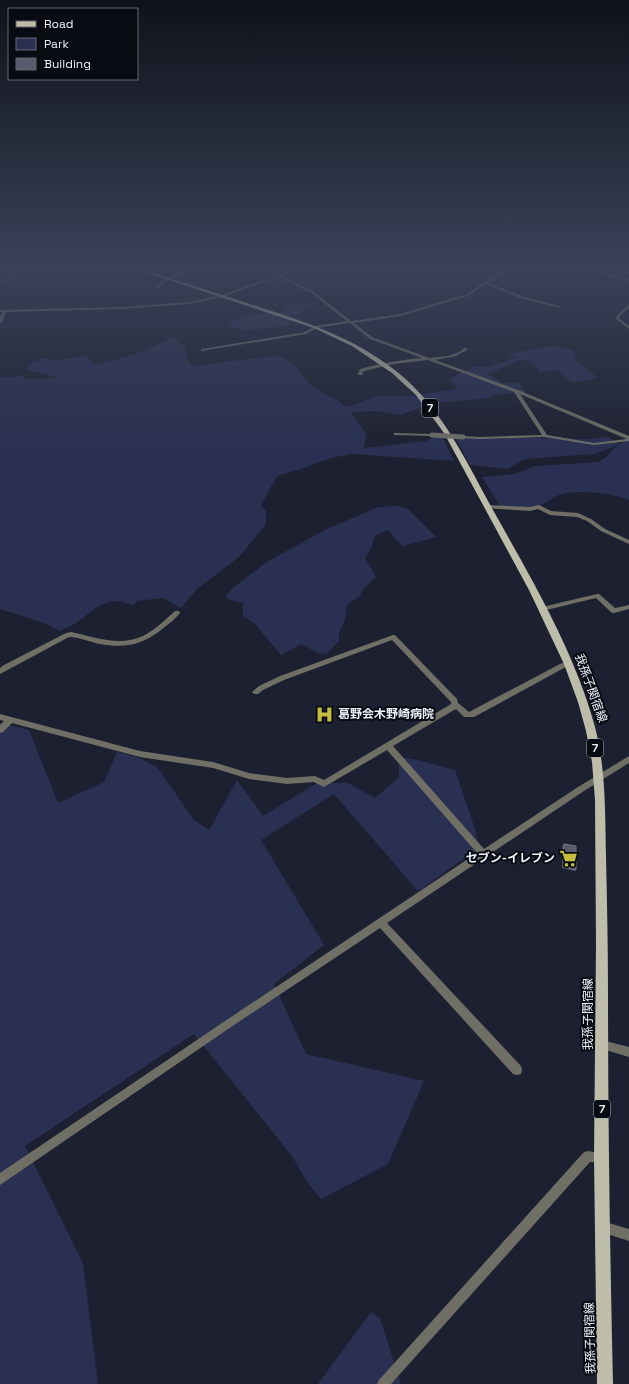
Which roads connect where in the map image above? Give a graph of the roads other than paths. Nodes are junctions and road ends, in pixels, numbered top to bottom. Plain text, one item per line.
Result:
1 (315, 328) edge
2 (317, 328) edge
3 (358, 328) edge
4 (466, 349) dead end
5 (202, 350) dead end
6 (428, 359) junction
7 (385, 365) junction
8 (360, 374) dead end
9 (516, 392) junction
10 (396, 434) dead end
11 (546, 437) junction
12 (629, 439) edge
13 (488, 507) junction
14 (629, 542) edge
15 (629, 607) edge
16 (542, 609) junction
17 (177, 612) dead end
18 (568, 664) junction
19 (0, 671) edge
20 (256, 692) dead end
21 (455, 706) junction
22 (0, 717) edge
23 (10, 720) junction
24 (0, 730) edge
25 (388, 745) junction
26 (629, 759) edge
27 (599, 778) junction
28 (483, 854) junction
29 (382, 923) junction
30 (602, 1045) junction
31 (629, 1052) edge
32 (517, 1070) dead end
33 (601, 1158) junction
34 (0, 1180) edge
35 (602, 1226) junction
36 (629, 1235) edge
37 (383, 1384) edge
38 (605, 1384) edge

1 - 5 street
2 - 7 main road, 我孫子関宿線 / 7
3 - 6 street
4 - 6 street
6 - 7 street
6 - 9 street
7 - 8 street
7 - 13 main road, 我孫子関宿線 / 7
9 - 11 street
9 - 12 street
10 - 11 street, bridge
11 - 12 street
13 - 14 street
13 - 16 main road, 我孫子関宿線 / 7
15 - 16 street
16 - 18 main road, 我孫子関宿線 / 7
17 - 19 street
18 - 21 street
18 - 27 main road, 我孫子関宿線 / 7
20 - 21 street
21 - 25 street
22 - 23 street
23 - 24 street
23 - 25 street
25 - 28 street
26 - 27 street
27 - 28 street
27 - 30 main road, 我孫子関宿線 / 7
28 - 29 street
29 - 32 street
29 - 34 street
30 - 31 street
30 - 33 main road, 我孫子関宿線 / 7
33 - 35 main road, 我孫子関宿線 / 7
33 - 37 street
35 - 36 street
35 - 38 main road, 我孫子関宿線 / 7

